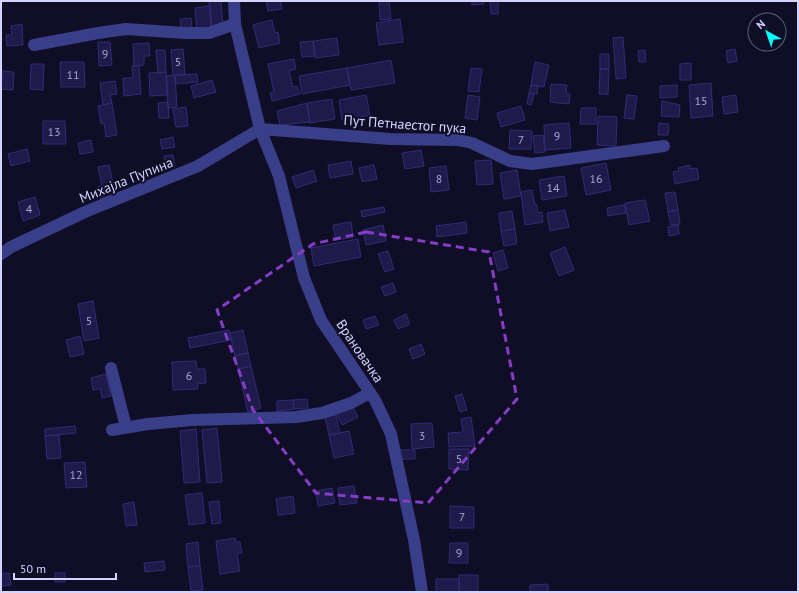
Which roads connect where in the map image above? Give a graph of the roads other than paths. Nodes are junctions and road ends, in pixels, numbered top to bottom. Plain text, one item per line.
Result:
1 (234, 1) edge
2 (235, 24) junction
3 (34, 45) dead end
4 (260, 129) junction
5 (664, 146) dead end
6 (1, 254) edge
7 (111, 368) dead end
8 (370, 393) junction
9 (126, 428) junction
10 (112, 430) dead end
11 (422, 592) edge

1 - 2 street, Врановачка
2 - 3 street
2 - 4 street, Врановачка
4 - 5 street, Пут Петнаестог пука
4 - 6 street, Михајла Пупина
4 - 8 street, Врановачка
7 - 9 street
8 - 9 street
8 - 11 street, Врановачка
9 - 10 street

